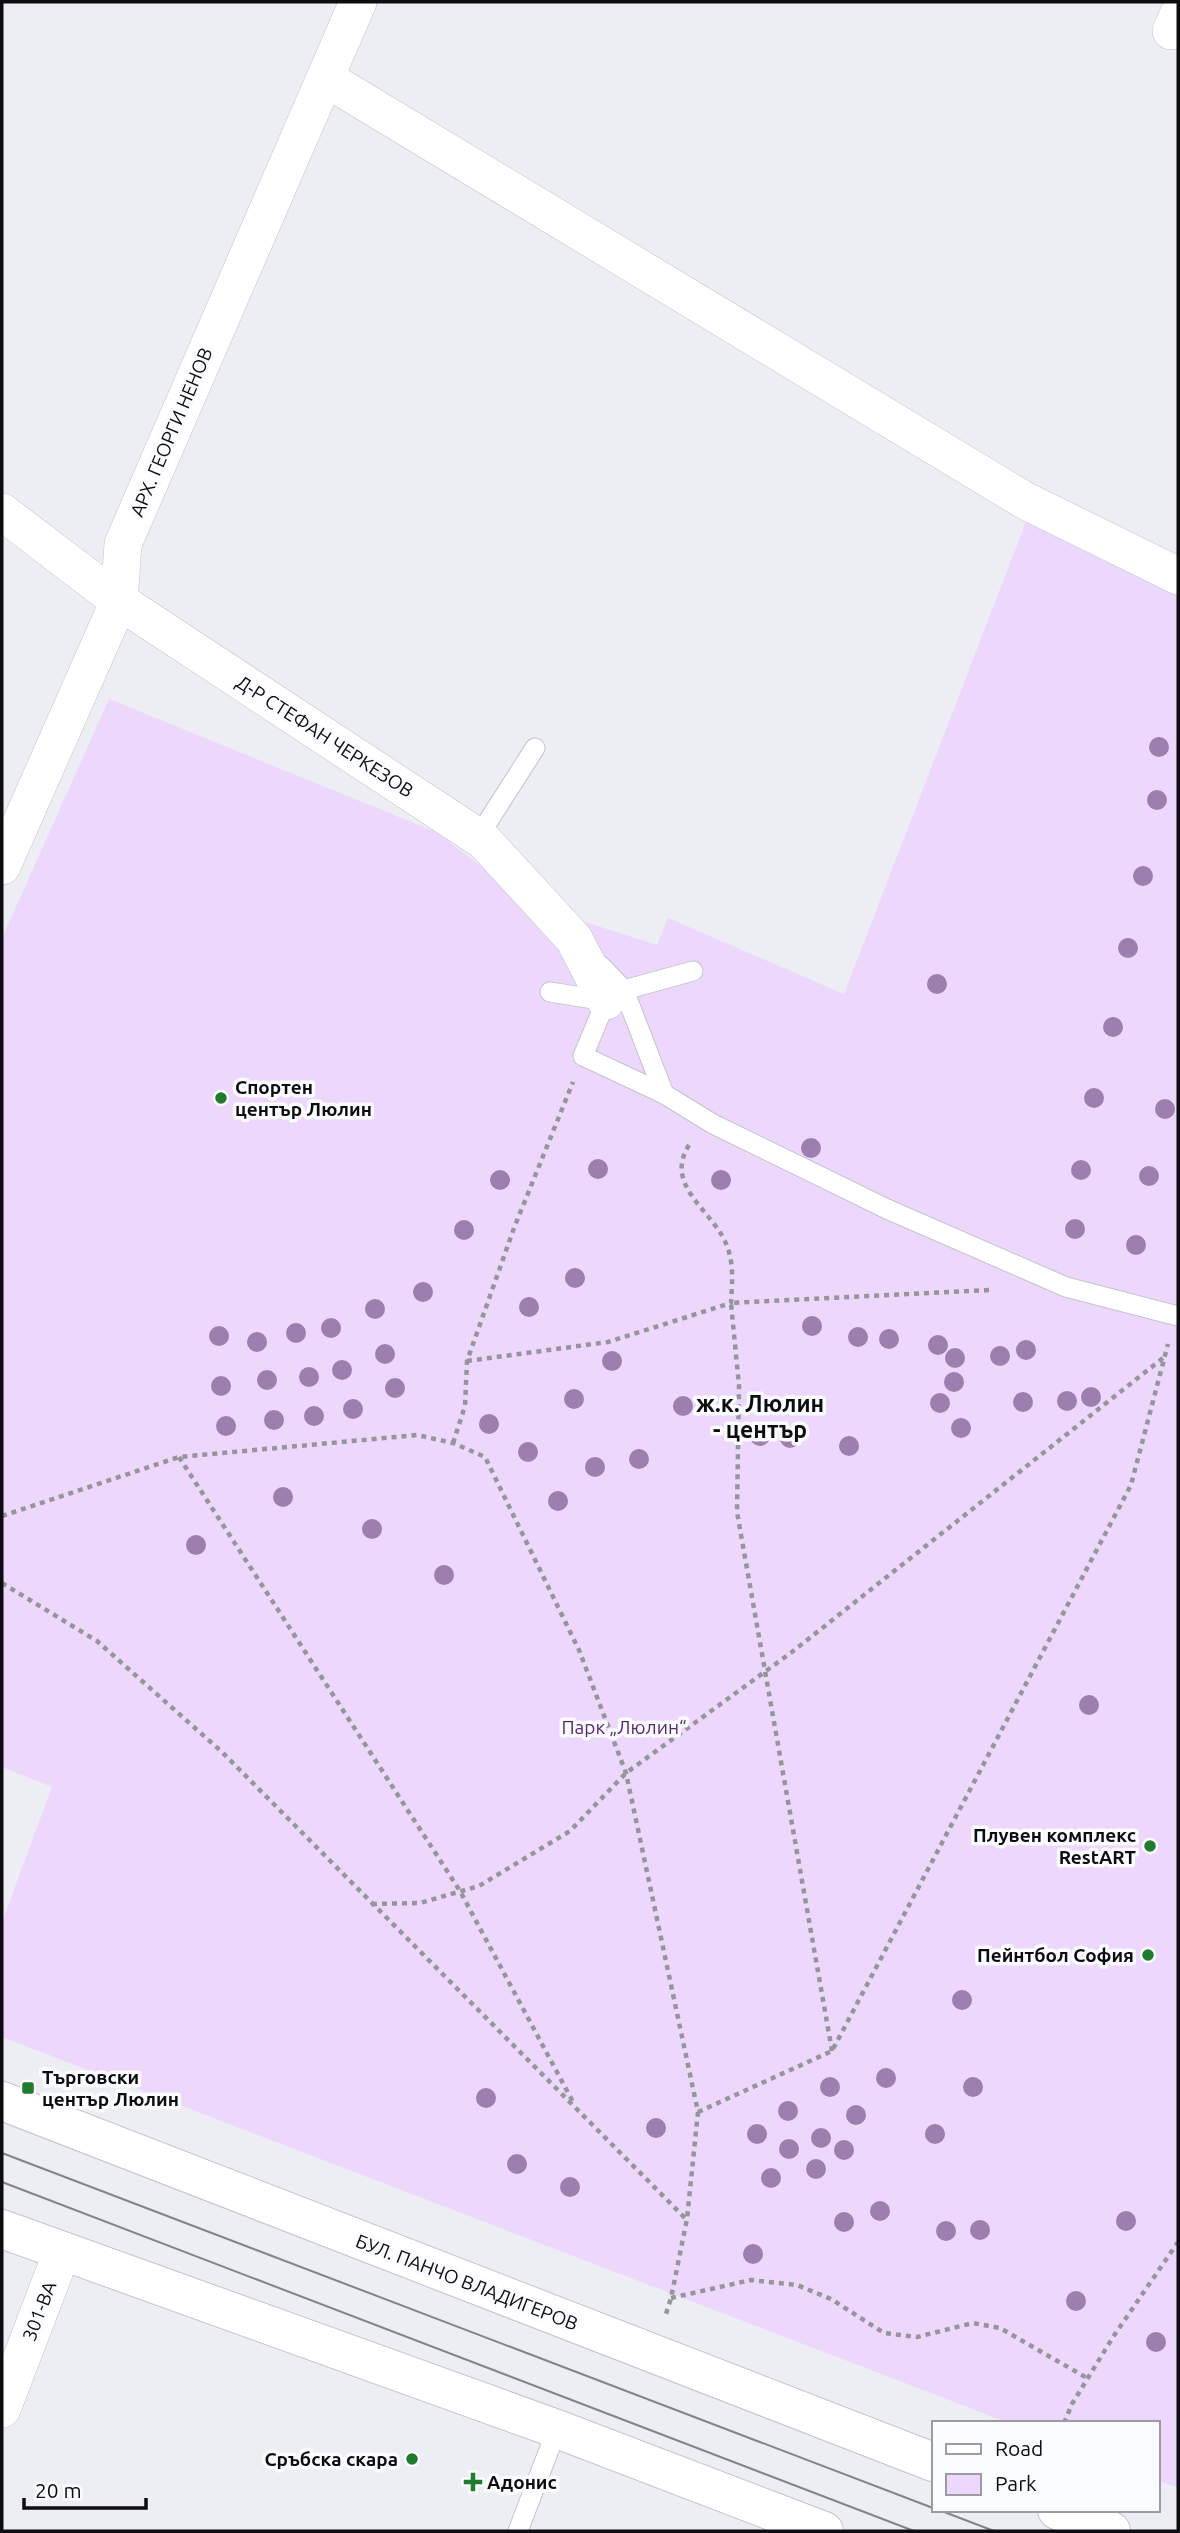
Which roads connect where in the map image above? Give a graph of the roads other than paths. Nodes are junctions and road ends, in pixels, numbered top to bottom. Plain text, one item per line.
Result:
1 (358, 2) edge
2 (325, 78) junction
3 (2, 512) edge
4 (1178, 576) edge
5 (119, 601) junction
6 (535, 748) dead end
7 (478, 837) junction
8 (2, 866) edge
9 (693, 971) dead end
10 (550, 992) dead end
11 (615, 995) junction
12 (664, 1094) junction
13 (1178, 1316) edge
14 (2, 2101) edge
15 (2, 2229) edge
16 (62, 2252) junction
17 (2, 2409) edge
18 (557, 2429) junction
19 (932, 2462) edge
20 (1062, 2512) edge
21 (518, 2531) edge
22 (824, 2531) edge
23 (1111, 2531) edge

1 - 2 street, АРХ. ГЕОРГИ НЕНОВ
2 - 4 street
2 - 5 street, АРХ. ГЕОРГИ НЕНОВ
3 - 5 street, Д-Р СТЕФАН ЧЕРКЕЗОВ
5 - 7 street, Д-Р СТЕФАН ЧЕРКЕЗОВ
5 - 8 street, АРХ. ГЕОРГИ НЕНОВ
6 - 7 lane
7 - 11 street, Д-Р СТЕФАН ЧЕРКЕЗОВ
9 - 11 lane
10 - 11 lane
11 - 12 lane
11 - 12 lane
12 - 13 lane
14 - 19 main road, БУЛ. ПАНЧО ВЛАДИГЕРОВ
15 - 16 main road
16 - 17 street, 301-ВА
16 - 18 main road
18 - 21 lane
18 - 22 main road
20 - 23 main road

